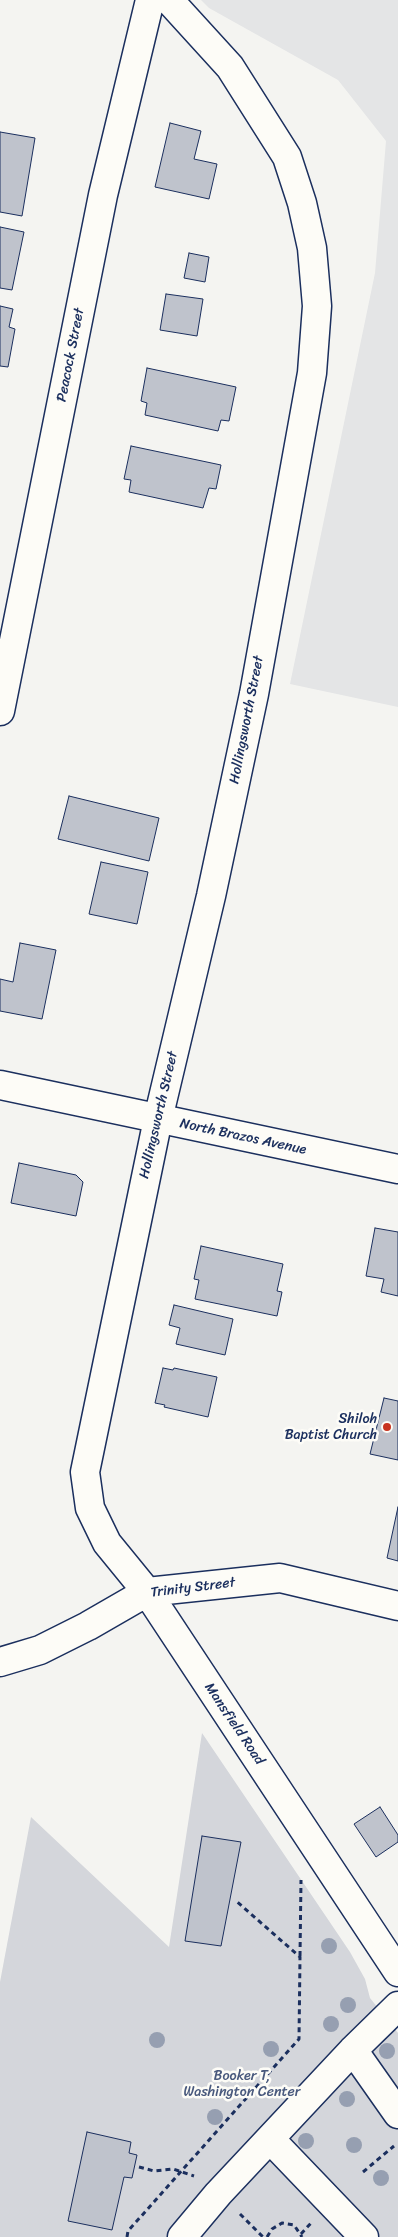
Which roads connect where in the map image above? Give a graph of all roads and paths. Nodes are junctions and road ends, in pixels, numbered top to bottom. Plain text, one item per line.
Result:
1 (150, 0) edge
2 (169, 0) edge
3 (0, 711) edge
4 (0, 1086) edge
5 (158, 1119) junction
6 (398, 1170) edge
7 (85, 1472) joint
8 (147, 1592) junction
9 (398, 1606) edge
10 (0, 1662) edge
11 (301, 1877) dead end
12 (235, 1900) dead end
13 (300, 1957) junction
14 (398, 1972) edge
15 (398, 2006) edge
16 (353, 2050) junction
17 (398, 2114) edge
18 (271, 2140) junction
19 (394, 2146) dead end
20 (139, 2167) dead end
21 (181, 2171) junction
22 (363, 2172) dead end
23 (198, 2178) dead end
24 (236, 2210) dead end
25 (315, 2219) dead end
26 (302, 2235) edge
27 (127, 2237) edge
28 (182, 2237) edge
29 (263, 2237) edge
30 (267, 2237) edge
31 (364, 2237) edge

1 - 3 street, Peacock Street
2 - 5 street, Hollingsworth Street
4 - 5 street, North Brazos Avenue
5 - 6 street, North Brazos Avenue
5 - 7 street, Hollingsworth Street
7 - 8 street, Mansfield Road
8 - 9 street, Trinity Street
8 - 10 street, Trinity Street
8 - 14 street, Mansfield Road
11 - 13 path
12 - 13 path
13 - 21 path
15 - 16 street
16 - 17 street
16 - 18 street
18 - 28 street
18 - 31 street
19 - 22 path
20 - 21 path
21 - 23 path
21 - 27 path
24 - 29 path
25 - 26 path
26 - 30 path

